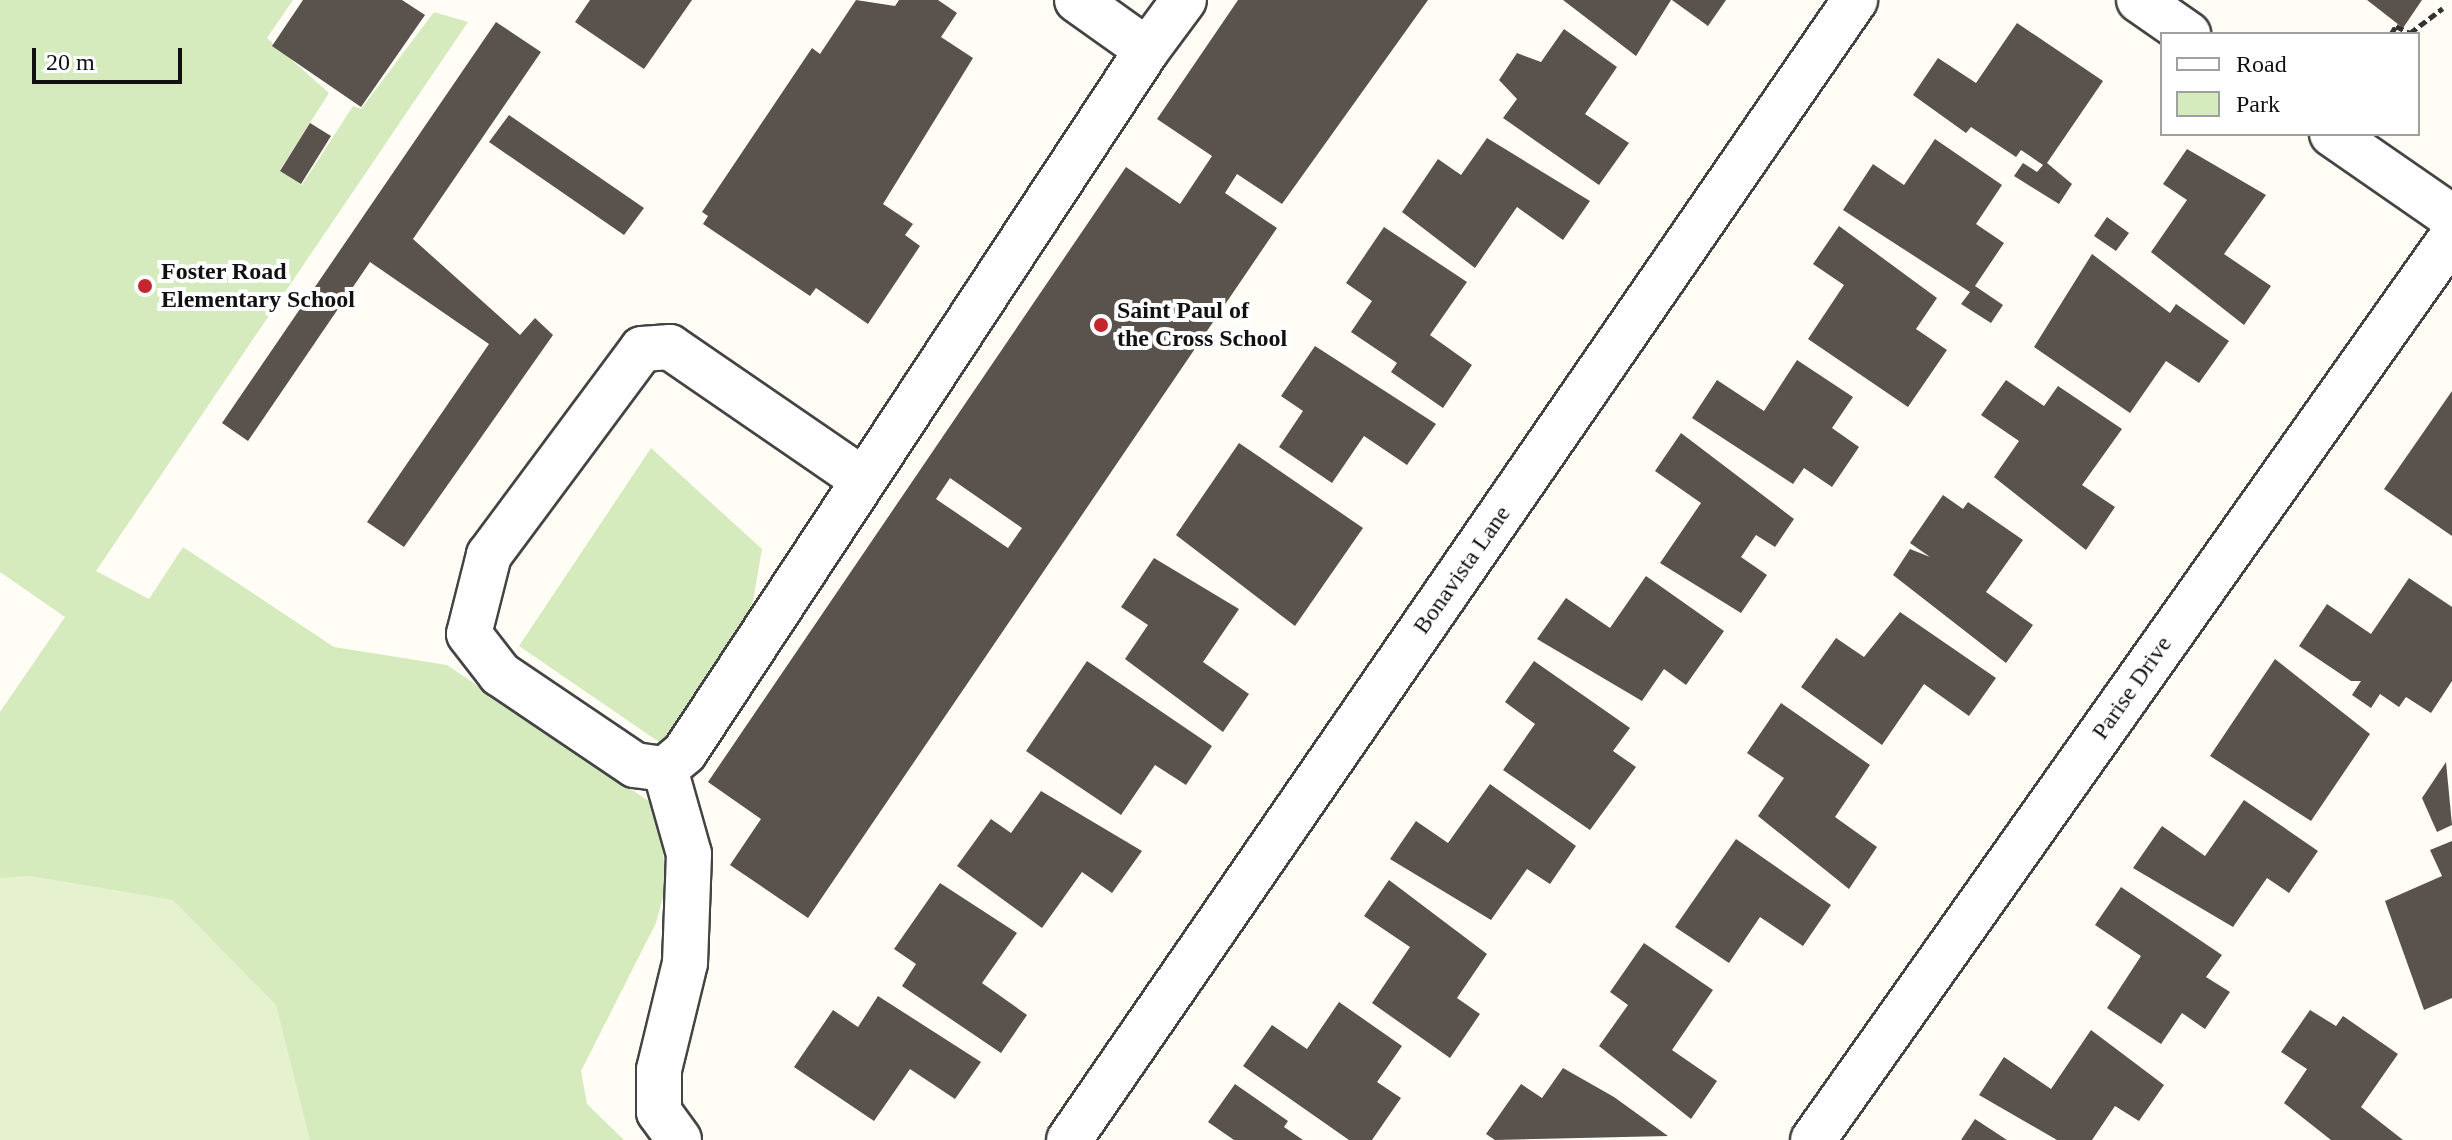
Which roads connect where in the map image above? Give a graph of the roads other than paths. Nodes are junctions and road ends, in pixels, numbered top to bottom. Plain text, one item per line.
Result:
1 (1077, 0) edge
2 (1184, 0) edge
3 (1855, 0) edge
4 (2139, 0) edge
5 (2185, 32) edge
6 (1147, 50) junction
7 (2335, 136) edge
8 (2452, 217) edge
9 (2452, 237) edge
10 (862, 479) junction
11 (665, 769) junction
12 (679, 1140) edge
13 (1069, 1140) edge
14 (1813, 1140) edge

1 - 6 street
2 - 6 street
3 - 13 street, Bonavista Lane
4 - 5 street
6 - 10 street
7 - 8 street
9 - 14 street, Parise Drive
10 - 11 street
10 - 11 street
11 - 12 street

